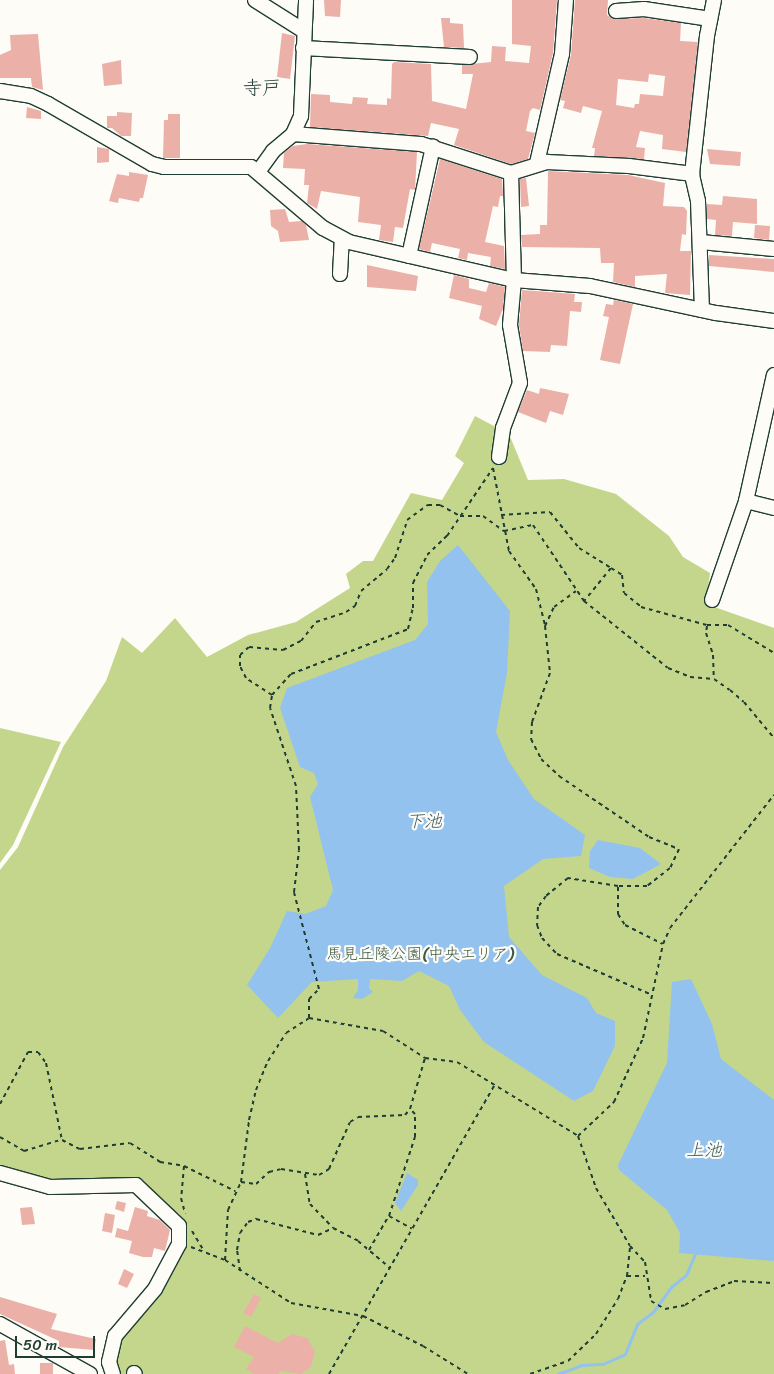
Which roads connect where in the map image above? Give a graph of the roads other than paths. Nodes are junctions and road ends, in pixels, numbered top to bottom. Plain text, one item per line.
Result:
1 (255, 0) edge
2 (306, 0) edge
3 (566, 0) edge
4 (714, 0) edge
5 (616, 10) dead end
6 (710, 19) junction
7 (304, 31) junction
8 (303, 48) junction
9 (470, 57) dead end
10 (0, 91) edge
11 (293, 134) junction
12 (433, 147) junction
13 (537, 163) junction
14 (258, 172) junction
15 (511, 173) junction
16 (692, 174) junction
17 (342, 238) junction
18 (701, 242) junction
19 (774, 249) edge
20 (409, 256) junction
21 (340, 274) dead end
22 (514, 280) junction
23 (702, 310) junction
24 (774, 321) edge
25 (774, 375) edge
26 (496, 462) road end
27 (746, 501) junction
28 (774, 508) edge
29 (712, 600) dead end
30 (0, 1174) edge
31 (0, 1324) edge
32 (90, 1374) edge
33 (113, 1374) edge

1 - 7 street
2 - 7 street
3 - 13 street
4 - 6 street
5 - 6 street
6 - 16 street
7 - 8 street
8 - 9 street
8 - 11 street
10 - 14 street
11 - 12 street
11 - 14 street
12 - 15 street
12 - 20 street
13 - 15 street
13 - 16 street
14 - 17 street
15 - 22 street
16 - 18 street
17 - 20 street
17 - 21 street
18 - 19 street
18 - 23 street
20 - 22 street
22 - 23 street
22 - 26 street
23 - 24 street
25 - 27 street
27 - 28 street
27 - 29 street
30 - 33 street
31 - 32 street

